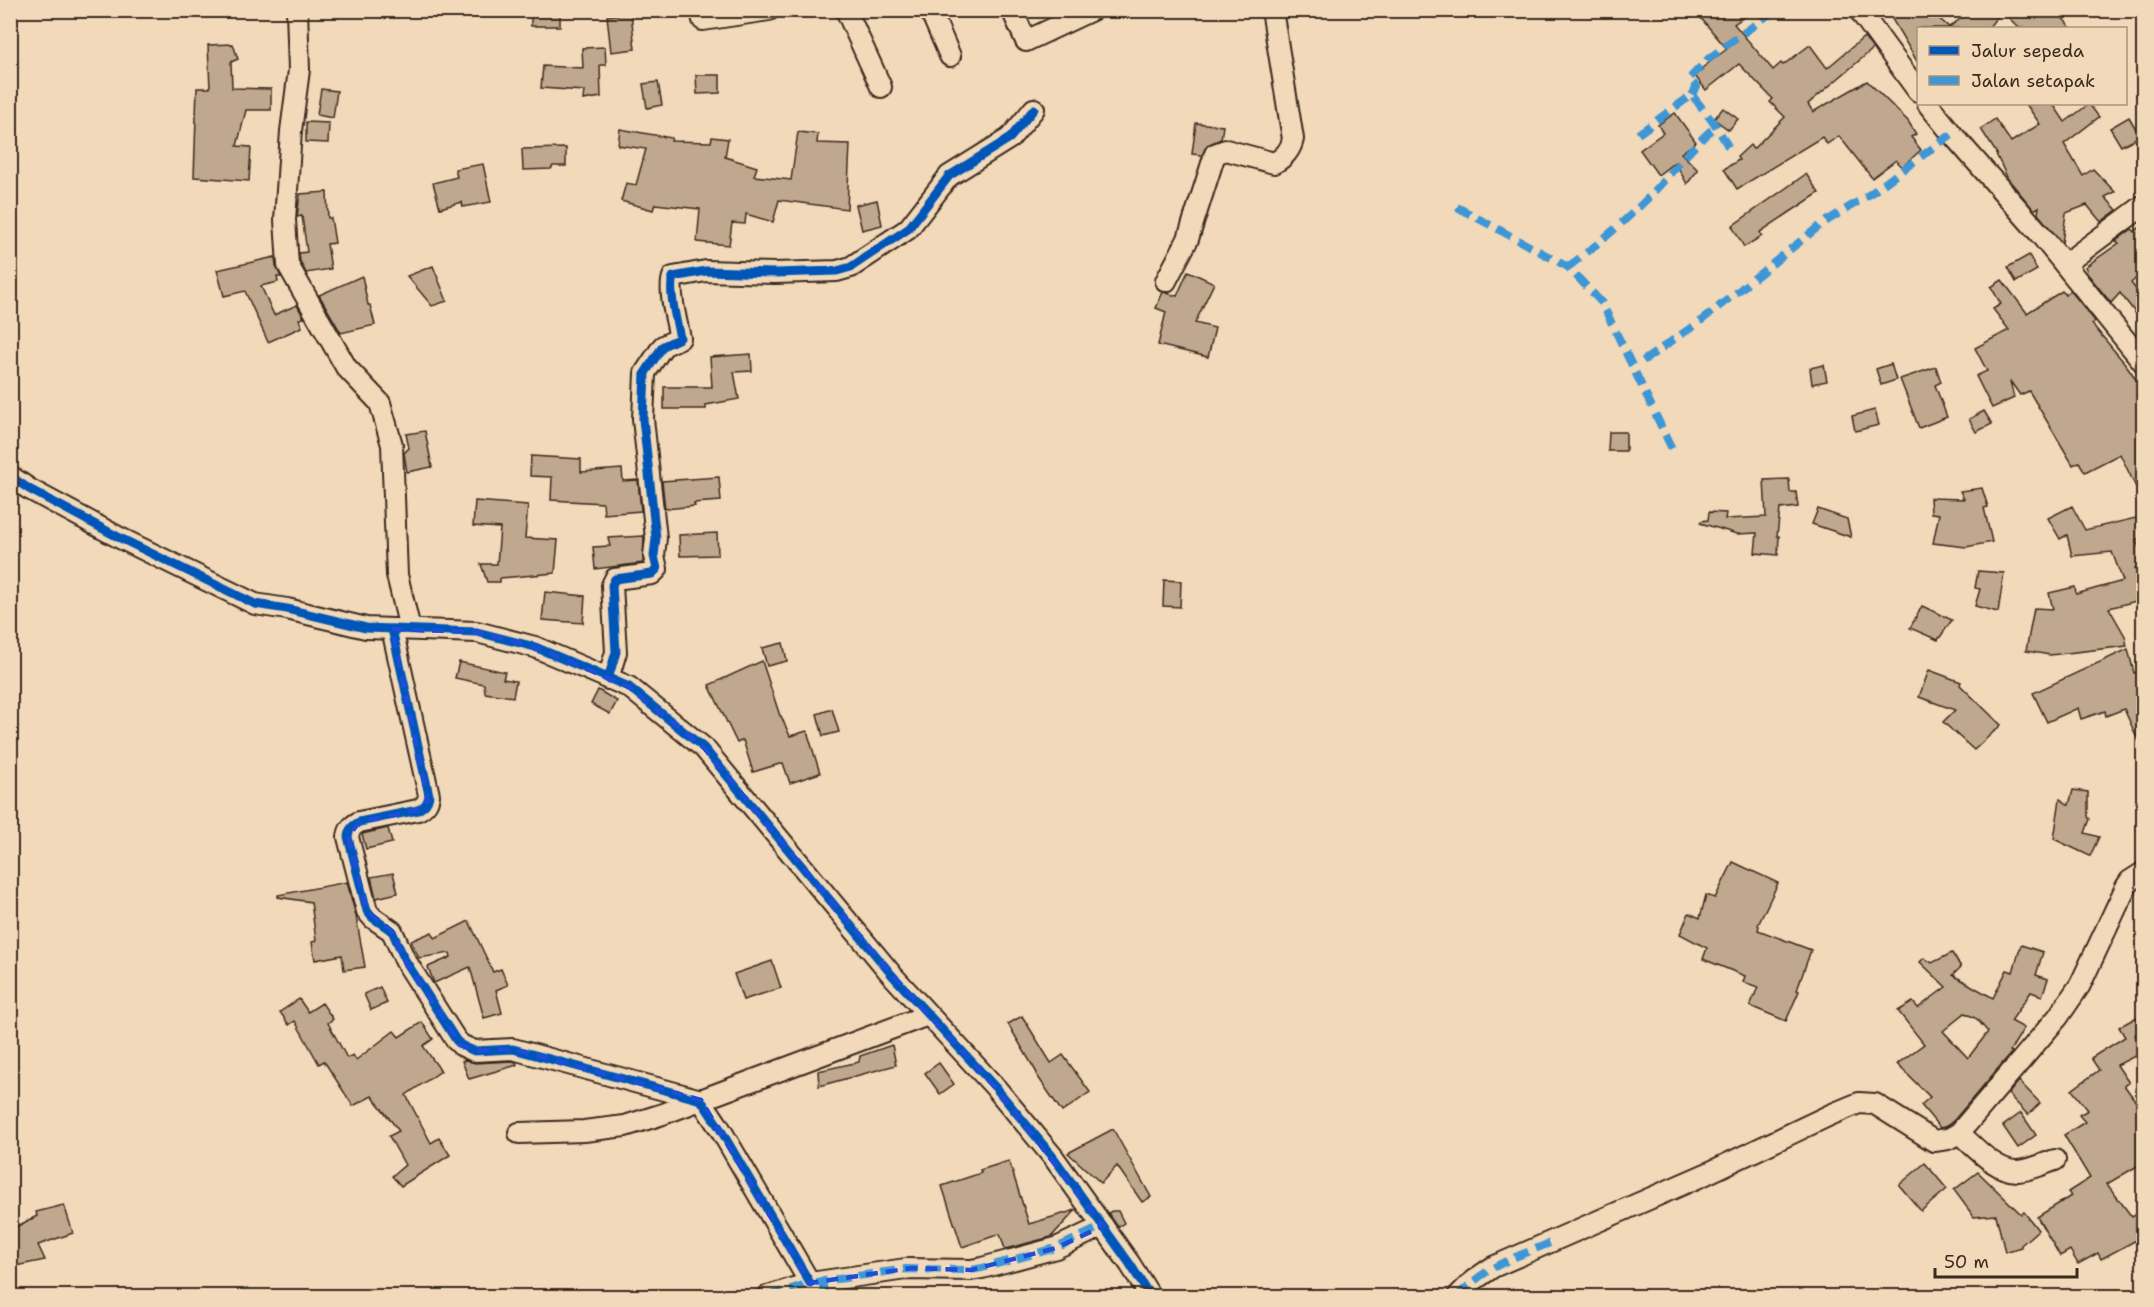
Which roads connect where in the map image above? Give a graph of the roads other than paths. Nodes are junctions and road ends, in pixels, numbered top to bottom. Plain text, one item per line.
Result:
1 (297, 10) edge
2 (701, 10) edge
3 (769, 10) edge
4 (846, 10) edge
5 (930, 10) edge
6 (1012, 10) edge
7 (1092, 10) edge
8 (1275, 10) edge
9 (1860, 10) edge
10 (950, 56) dead end
11 (881, 87) dead end
12 (1917, 90) edge
13 (1929, 105) edge
14 (1034, 109) dead end
15 (2142, 209) edge
16 (2065, 264) junction
17 (1166, 281) dead end
18 (2144, 363) edge
19 (10, 476) edge
20 (401, 629) junction
21 (608, 679) junction
22 (2144, 872) edge
23 (928, 1015) junction
24 (700, 1100) junction
25 (519, 1133) dead end
26 (1959, 1133) junction
27 (2055, 1161) dead end
28 (1104, 1226) junction
29 (819, 1287) edge
30 (768, 1296) edge
31 (1150, 1296) edge
32 (1458, 1296) edge

1 - 20 street
2 - 3 street
4 - 11 street
5 - 10 street
6 - 7 street
8 - 17 street
9 - 12 street
13 - 16 street
14 - 21 street
15 - 16 street
16 - 18 street
19 - 20 street
20 - 21 street
20 - 24 street
21 - 23 street
22 - 26 street
23 - 24 street
23 - 28 street
24 - 25 street
24 - 29 street
26 - 27 street
26 - 32 street
28 - 29 street
28 - 31 street
29 - 30 street

